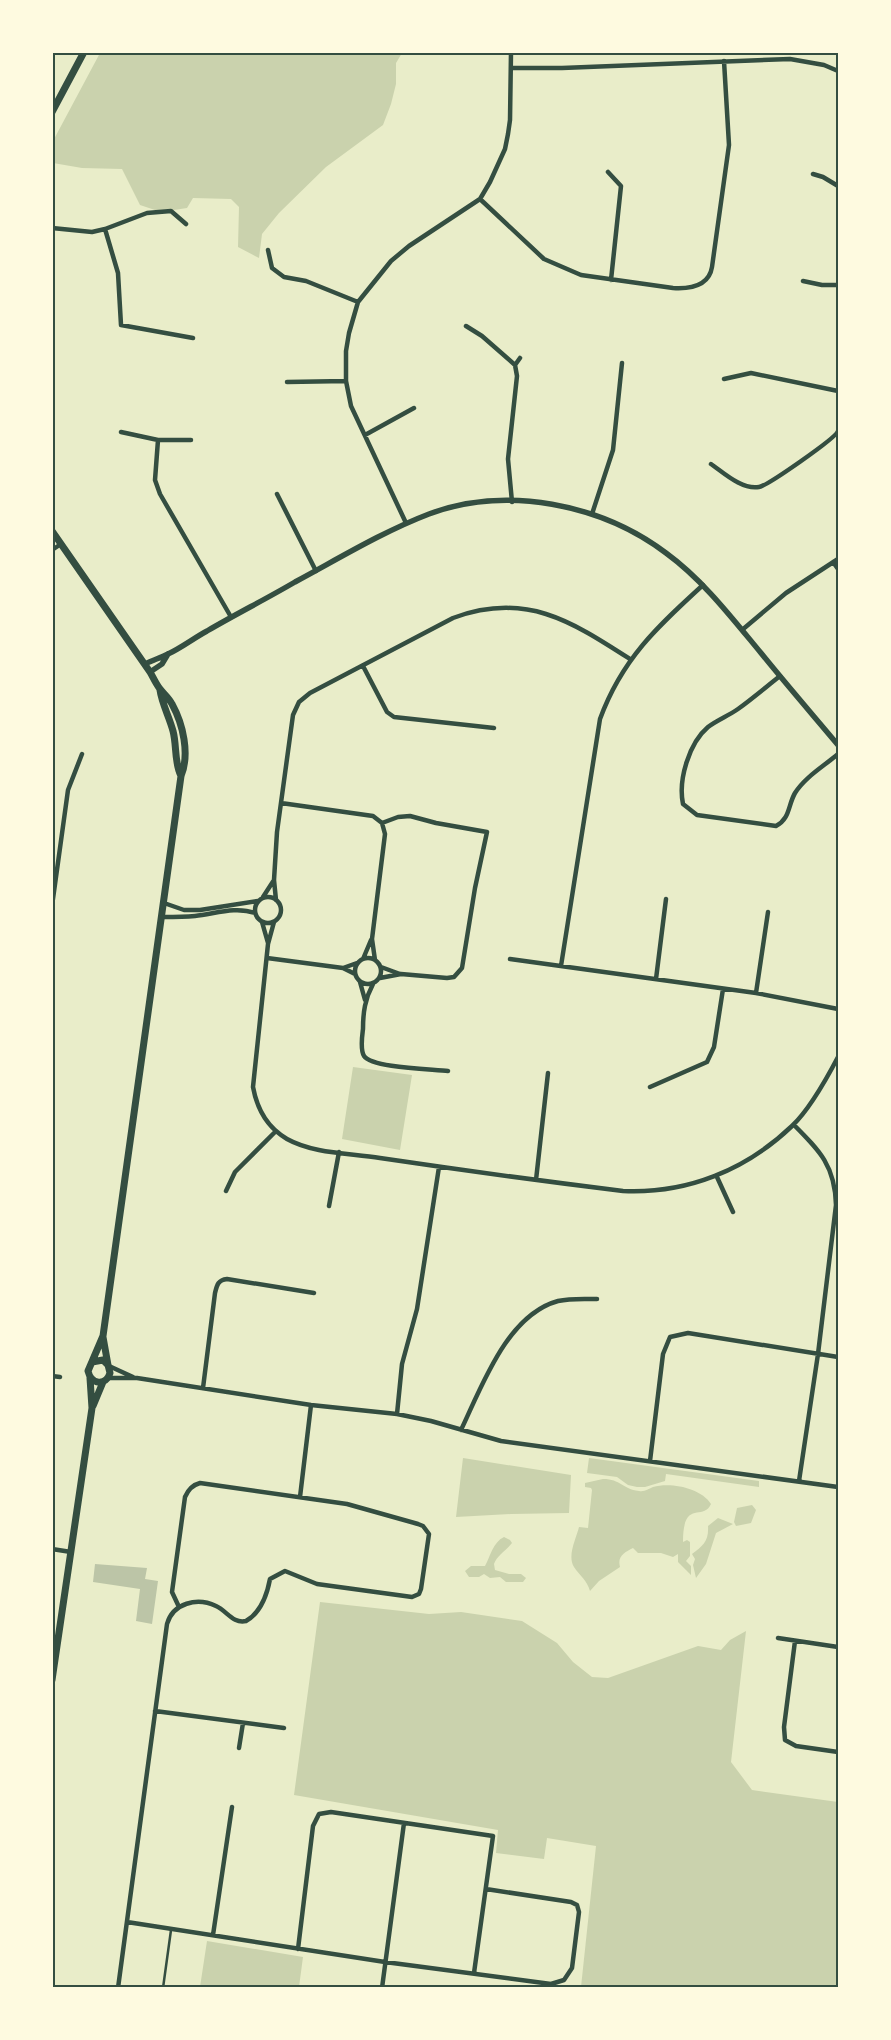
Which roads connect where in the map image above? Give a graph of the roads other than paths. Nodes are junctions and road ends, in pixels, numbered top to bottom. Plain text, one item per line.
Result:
1 (84, 52) edge
2 (511, 52) edge
3 (724, 61) junction
4 (511, 68) junction
5 (838, 71) edge
6 (52, 112) edge
7 (608, 172) dead end
8 (813, 174) dead end
9 (838, 186) edge
10 (480, 199) junction
11 (186, 224) dead end
12 (52, 228) edge
13 (105, 229) junction
14 (268, 250) dead end
15 (611, 280) junction
16 (803, 282) dead end
17 (838, 285) edge
18 (358, 302) junction
19 (466, 326) dead end
20 (193, 338) dead end
21 (520, 358) dead end
22 (622, 363) dead end
23 (515, 365) junction
24 (724, 379) dead end
25 (346, 381) junction
26 (287, 382) dead end
27 (838, 391) edge
28 (414, 408) dead end
29 (838, 431) edge
30 (121, 432) dead end
31 (365, 435) junction
32 (158, 440) junction
33 (192, 440) dead end
34 (711, 464) dead end
35 (277, 494) dead end
36 (512, 502) junction
37 (592, 514) junction
38 (406, 524) junction
39 (52, 531) edge
40 (61, 544) junction
41 (52, 550) edge
42 (838, 559) edge
43 (834, 562) junction
44 (838, 569) edge
45 (316, 571) junction
46 (703, 585) junction
47 (231, 617) junction
48 (742, 630) junction
49 (168, 654) junction
50 (630, 659) junction
51 (145, 664) junction
52 (363, 666) junction
53 (150, 672) junction
54 (780, 676) junction
55 (160, 690) junction
56 (181, 726) junction
57 (172, 728) junction
58 (494, 728) dead end
59 (838, 745) edge
60 (82, 754) dead end
61 (838, 754) edge
62 (181, 776) junction
63 (282, 803) junction
64 (382, 823) junction
65 (55, 873) edge
66 (274, 880) junction
67 (264, 897) junction
68 (666, 899) dead end
69 (276, 900) junction
70 (258, 901) junction
71 (164, 903) junction
72 (52, 906) edge
73 (768, 912) dead end
74 (255, 913) junction
75 (163, 917) junction
76 (262, 922) junction
77 (274, 922) junction
78 (372, 939) junction
79 (268, 944) junction
80 (267, 958) junction
81 (363, 959) junction
82 (510, 959) dead end
83 (375, 960) junction
84 (357, 963) junction
85 (561, 966) junction
86 (381, 967) junction
87 (343, 968) junction
88 (355, 974) junction
89 (401, 974) junction
90 (380, 978) junction
91 (656, 978) junction
92 (360, 982) junction
93 (373, 984) junction
94 (723, 989) junction
95 (756, 993) junction
96 (365, 1000) junction
97 (838, 1009) edge
98 (838, 1057) edge
99 (448, 1071) dead end
100 (548, 1073) dead end
101 (650, 1088) dead end
102 (794, 1125) junction
103 (276, 1131) junction
104 (339, 1152) junction
105 (439, 1167) junction
106 (718, 1177) junction
107 (536, 1180) junction
108 (226, 1191) dead end
109 (329, 1206) dead end
110 (733, 1212) dead end
111 (314, 1292) dead end
112 (597, 1299) dead end
113 (103, 1336) junction
114 (818, 1354) junction
115 (838, 1357) edge
116 (92, 1362) junction
117 (109, 1365) junction
118 (52, 1376) edge
119 (60, 1377) dead end
120 (90, 1378) junction
121 (137, 1378) junction
122 (106, 1380) junction
123 (203, 1388) junction
124 (311, 1405) junction
125 (92, 1408) junction
126 (396, 1414) junction
127 (461, 1430) junction
128 (650, 1462) junction
129 (799, 1481) junction
130 (838, 1487) edge
131 (300, 1497) junction
132 (52, 1549) edge
133 (71, 1552) junction
134 (178, 1607) junction
135 (778, 1638) dead end
136 (795, 1641) junction
137 (838, 1647) edge
138 (52, 1680) edge
139 (155, 1712) junction
140 (243, 1723) junction
141 (284, 1728) dead end
142 (239, 1748) dead end
143 (838, 1752) edge
144 (232, 1807) dead end
145 (404, 1823) junction
146 (486, 1889) junction
147 (127, 1922) junction
148 (172, 1928) junction
149 (213, 1935) junction
150 (298, 1949) junction
151 (386, 1962) junction
152 (474, 1973) junction
153 (118, 1988) edge
154 (163, 1988) edge
155 (382, 1988) edge

1 - 6 main road
2 - 4 street
3 - 4 street
3 - 5 street
3 - 15 street
4 - 10 street
7 - 15 street
8 - 9 street
10 - 15 street
10 - 18 street
11 - 13 street
12 - 13 street
13 - 20 street
14 - 18 street
16 - 17 street
18 - 25 street
19 - 23 street
21 - 23 street
22 - 37 street
23 - 36 street
24 - 27 street
25 - 26 street
25 - 31 street
28 - 31 street
29 - 34 street
30 - 32 street
31 - 38 street
32 - 33 street
32 - 47 street
35 - 45 street
36 - 37 street
36 - 38 street
37 - 46 street
38 - 45 street
39 - 40 main road
40 - 41 street
40 - 51 main road
42 - 43 street
43 - 44 street
43 - 48 street
45 - 47 street
46 - 48 street
46 - 50 street
47 - 49 street
48 - 54 street
49 - 51 street
49 - 53 street
50 - 52 street
50 - 85 street
51 - 53 main road
52 - 58 street
52 - 63 street
53 - 55 main road
54 - 59 street
54 - 61 street
55 - 56 main road
55 - 57 main road
56 - 57 main road
56 - 62 main road
57 - 62 main road
60 - 65 street
62 - 71 main road
63 - 64 street
63 - 66 street
64 - 78 street
64 - 89 street
65 - 72 street
66 - 67 street
66 - 69 street
67 - 69 street
67 - 70 street
68 - 91 street
69 - 77 street
70 - 71 street
70 - 74 street
71 - 75 main road
73 - 95 street
74 - 75 street
74 - 76 street
75 - 113 main road
76 - 77 street
76 - 79 street
77 - 79 street
78 - 81 street
78 - 83 street
79 - 80 street
80 - 87 street
80 - 103 street
81 - 83 street
81 - 84 street
82 - 85 street
83 - 86 street
84 - 87 street
84 - 88 street
85 - 91 street
86 - 89 street
86 - 90 street
87 - 88 street
88 - 92 street
89 - 90 street
90 - 93 street
91 - 94 street
92 - 93 street
92 - 96 street
93 - 96 street
94 - 95 street
94 - 101 street
95 - 97 street
96 - 99 street
98 - 102 street
100 - 107 street
102 - 106 street
102 - 114 street
103 - 104 street
103 - 108 street
104 - 105 street
104 - 109 street
105 - 107 street
105 - 126 street
106 - 107 street
106 - 110 street
111 - 123 street
112 - 127 street
113 - 116 main road
113 - 117 main road
114 - 115 street
114 - 128 street
114 - 129 street
116 - 117 main road
116 - 120 main road
117 - 121 street
117 - 122 main road
118 - 119 street
120 - 122 main road
120 - 125 main road
121 - 122 street
121 - 123 street
122 - 125 main road
123 - 124 street
124 - 126 street
124 - 131 street
125 - 133 main road
126 - 127 street
127 - 128 street
128 - 129 street
129 - 130 street
131 - 134 street
131 - 134 street
132 - 133 street
133 - 138 main road
134 - 139 street
135 - 136 street
136 - 137 street
136 - 143 street
139 - 140 street
139 - 147 street
140 - 141 street
140 - 142 street
144 - 149 street
145 - 146 street
145 - 150 street
145 - 151 street
146 - 152 street
146 - 152 street
147 - 148 street
147 - 153 street
148 - 149 street
148 - 154 lane
149 - 150 street
150 - 151 street
151 - 152 street
151 - 155 street

